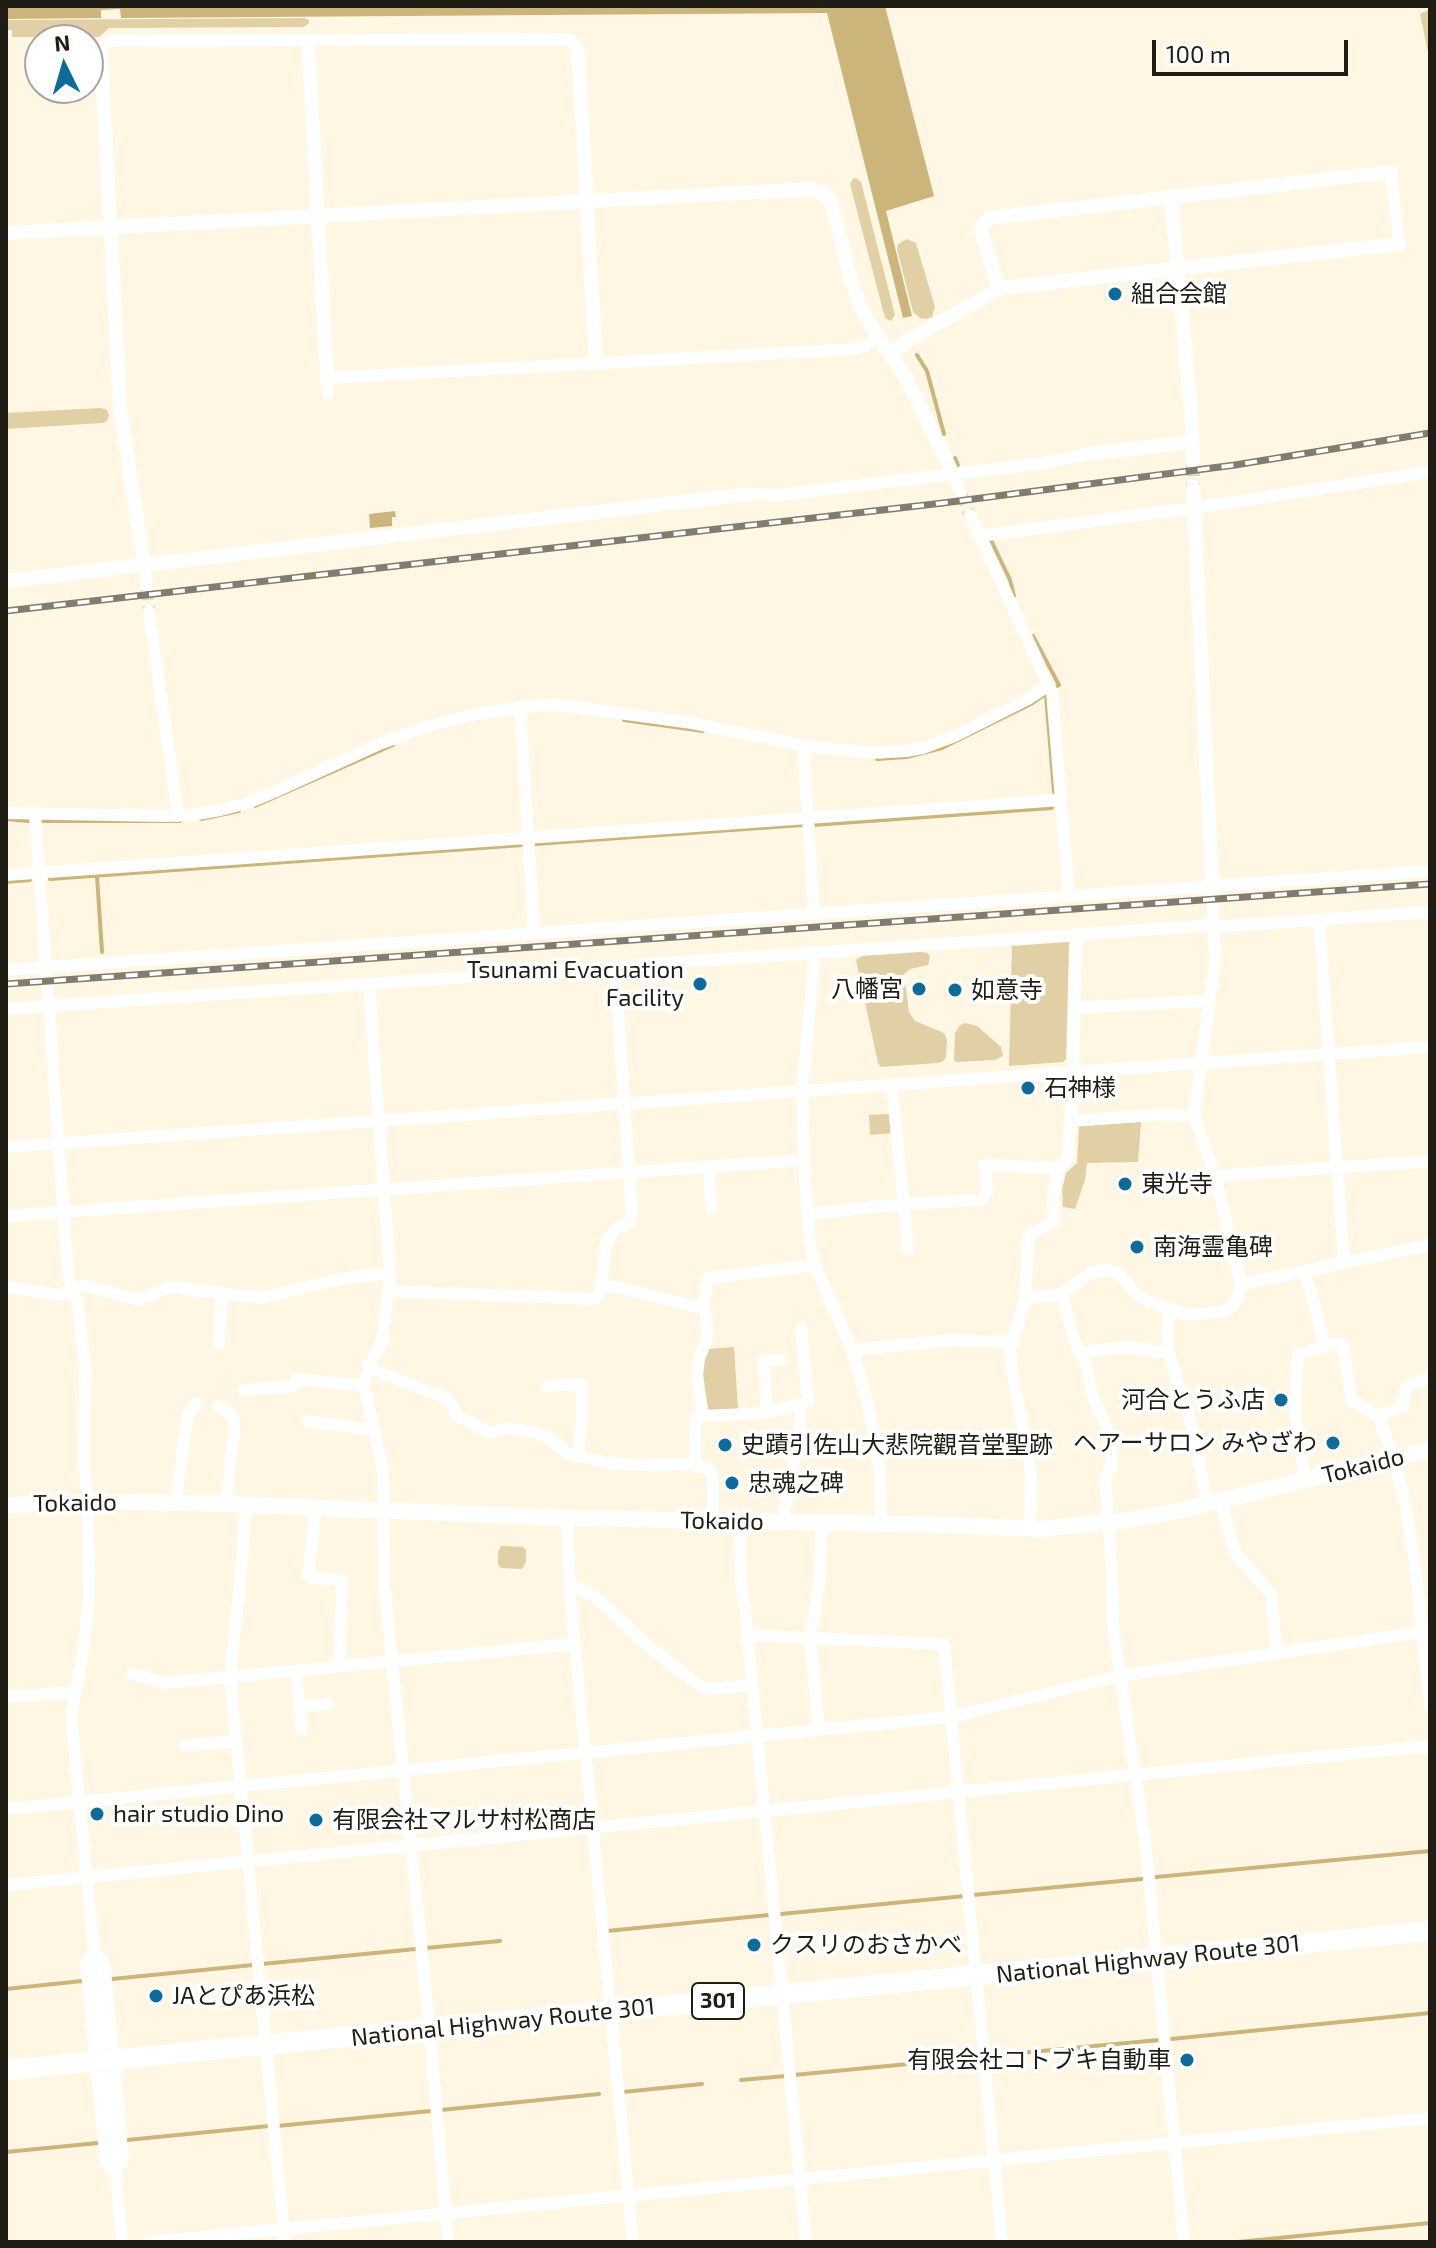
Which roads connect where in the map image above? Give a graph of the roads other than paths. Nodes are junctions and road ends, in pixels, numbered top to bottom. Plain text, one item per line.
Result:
1 (308, 41) junction
2 (104, 47) edge
3 (578, 51) joint
4 (104, 104) edge
5 (1391, 172) joint
6 (1171, 196) junction
7 (587, 201) junction
8 (318, 215) junction
9 (110, 227) junction
10 (6, 233) edge
11 (1399, 244) joint
12 (1179, 267) junction
13 (999, 289) junction
14 (878, 337) junction
15 (891, 353) junction
16 (596, 363) junction
17 (327, 386) joint
18 (1192, 442) junction
19 (1094, 453) joint
20 (1193, 462) tunnel mouth
21 (1430, 472) edge
22 (953, 474) junction
23 (1193, 487) tunnel mouth
24 (961, 493) tunnel mouth
25 (750, 494) joint
26 (1193, 508) junction
27 (970, 515) tunnel mouth
28 (979, 536) junction
29 (144, 565) junction
30 (6, 581) edge
31 (147, 588) tunnel mouth
32 (149, 611) tunnel mouth
33 (1049, 685) junction
34 (520, 706) junction
35 (806, 746) junction
36 (1061, 800) junction
37 (6, 813) edge
38 (35, 815) junction
39 (178, 816) junction
40 (808, 818) junction
41 (529, 838) junction
42 (1430, 871) edge
43 (40, 873) junction
44 (6, 875) edge
45 (1212, 886) junction
46 (1069, 896) junction
47 (1430, 912) edge
48 (814, 914) junction
49 (1319, 920) junction
50 (1214, 925) junction
51 (534, 933) junction
52 (1076, 934) junction
53 (813, 953) junction
54 (47, 967) junction
55 (615, 967) junction
56 (6, 970) edge
57 (369, 984) junction
58 (1210, 1002) junction
59 (50, 1006) junction
60 (1075, 1008) junction
61 (6, 1009) edge
62 (1430, 1047) edge
63 (1328, 1054) junction
64 (1201, 1063) junction
65 (1073, 1072) junction
66 (892, 1085) junction
67 (802, 1091) junction
68 (625, 1103) junction
69 (1195, 1117) junction
70 (379, 1121) junction
71 (1071, 1121) junction
72 (59, 1143) junction
73 (6, 1147) edge
74 (804, 1160) junction
75 (1430, 1161) edge
76 (709, 1167) junction
77 (1336, 1167) junction
78 (1058, 1168) junction
79 (629, 1172) junction
80 (1215, 1176) junction
81 (383, 1189) junction
82 (903, 1204) junction
83 (711, 1208) dead end
84 (64, 1212) junction
85 (807, 1214) junction
86 (6, 1216) edge
87 (1430, 1245) edge
88 (908, 1250) dead end
89 (1344, 1263) junction
90 (815, 1265) junction
91 (1303, 1271) junction
92 (389, 1273) junction
93 (1241, 1284) junction
94 (6, 1287) edge
95 (601, 1287) junction
96 (73, 1290) junction
97 (388, 1291) junction
98 (222, 1293) junction
99 (1062, 1294) junction
100 (1025, 1299) junction
101 (702, 1308) junction
102 (1170, 1309) junction
103 (801, 1328) dead end
104 (1011, 1342) junction
105 (219, 1343) dead end
106 (1325, 1346) junction
107 (852, 1350) junction
108 (1079, 1352) junction
109 (1169, 1353) junction
110 (780, 1360) dead end
111 (368, 1368) junction
112 (1430, 1376) edge
113 (364, 1386) junction
114 (547, 1386) dead end
115 (244, 1390) dead end
116 (196, 1403) dead end
117 (800, 1404) junction
118 (219, 1406) dead end
119 (767, 1413) junction
120 (703, 1416) junction
121 (1378, 1416) junction
122 (307, 1421) dead end
123 (374, 1430) junction
124 (1430, 1449) edge
125 (578, 1457) junction
126 (1394, 1458) junction
127 (695, 1465) junction
128 (1305, 1481) junction
129 (88, 1502) junction
130 (176, 1503) junction
131 (1214, 1503) junction
132 (226, 1504) junction
133 (6, 1505) edge
134 (245, 1505) junction
135 (316, 1507) junction
136 (385, 1510) junction
137 (567, 1518) junction
138 (713, 1521) junction
139 (740, 1522) junction
140 (782, 1522) junction
141 (822, 1523) junction
142 (1108, 1523) junction
143 (881, 1524) junction
144 (1030, 1529) junction
145 (570, 1587) junction
146 (1426, 1631) edge
147 (747, 1635) junction
148 (810, 1638) junction
149 (575, 1644) junction
150 (1277, 1653) junction
151 (392, 1661) junction
152 (339, 1666) junction
153 (296, 1671) junction
154 (132, 1674) dead end
155 (1119, 1676) junction
156 (230, 1677) junction
157 (752, 1685) junction
158 (75, 1692) junction
159 (6, 1697) edge
160 (328, 1704) dead end
161 (299, 1707) junction
162 (1430, 1707) edge
163 (951, 1717) junction
164 (819, 1730) junction
165 (302, 1731) dead end
166 (757, 1736) junction
167 (236, 1741) junction
168 (184, 1746) dead end
169 (1430, 1746) edge
170 (586, 1752) junction
171 (403, 1770) junction
172 (1135, 1775) junction
173 (240, 1786) junction
174 (959, 1792) junction
175 (80, 1801) junction
176 (6, 1809) edge
177 (764, 1811) junction
178 (593, 1828) junction
179 (410, 1845) junction
180 (248, 1861) junction
181 (87, 1877) junction
182 (6, 1885) edge
183 (1430, 1931) edge
184 (94, 1953) junction
185 (1157, 1958) junction
186 (977, 1976) junction
187 (782, 1995) junction
188 (611, 2011) junction
189 (428, 2029) junction
190 (265, 2045) junction
191 (105, 2061) junction
192 (6, 2070) edge
193 (1430, 2118) edge
194 (1175, 2142) junction
195 (995, 2160) junction
196 (115, 2171) junction
197 (800, 2179) junction
198 (629, 2196) junction
199 (446, 2213) junction
200 (284, 2236) edge
201 (122, 2242) edge
202 (150, 2242) edge
203 (448, 2242) edge
204 (633, 2242) edge
205 (806, 2242) edge
206 (1002, 2242) edge
207 (1184, 2242) edge

1 - 2 street
1 - 3 street
1 - 8 street
3 - 7 street
4 - 9 street
5 - 6 street
5 - 11 street
6 - 12 street
6 - 13 street
7 - 8 street
7 - 14 street
7 - 16 street
8 - 9 street
8 - 17 street
9 - 10 street
9 - 29 street
11 - 12 street
12 - 13 street
12 - 18 street
13 - 15 street
14 - 15 street
14 - 16 street
15 - 22 street
16 - 17 street
18 - 19 street
18 - 20 street
19 - 22 street
21 - 26 street
22 - 24 street
22 - 25 street
23 - 26 street
25 - 29 street
26 - 28 street
26 - 45 street
27 - 28 street
28 - 33 street
29 - 30 street
29 - 31 street
32 - 39 street
33 - 35 street
33 - 36 street
34 - 35 street
34 - 39 street
34 - 41 street
35 - 40 street
36 - 40 street
36 - 46 street
37 - 38 street
38 - 39 street
38 - 43 street
40 - 41 street
40 - 48 street
41 - 43 street
41 - 51 street
42 - 45 street
43 - 44 street
43 - 54 street
45 - 46 street
45 - 50 street
46 - 48 street
47 - 49 street
48 - 51 street
49 - 50 street
49 - 63 street
50 - 52 street
50 - 58 street
51 - 54 street
52 - 53 street
52 - 60 street
53 - 55 street
53 - 67 street
54 - 56 street
54 - 59 street
55 - 57 street
55 - 68 street
57 - 59 street
57 - 70 street
58 - 60 street
58 - 64 street
59 - 61 street
59 - 72 street
60 - 65 street
62 - 63 street
63 - 64 street
63 - 77 street
64 - 65 street
64 - 69 street
65 - 66 street
65 - 71 street
66 - 67 street
66 - 82 street
67 - 68 street
67 - 74 street
68 - 70 street
68 - 79 street
69 - 71 street
69 - 80 street
70 - 72 street
70 - 81 street
71 - 78 street
72 - 73 street
72 - 84 street
74 - 76 street
74 - 85 street
75 - 77 street
76 - 79 street
76 - 83 street
77 - 80 street
77 - 89 street
78 - 82 street
78 - 100 street
79 - 81 street
79 - 95 street
80 - 93 street
81 - 84 street
81 - 92 street
82 - 85 street
82 - 88 street
84 - 86 street
84 - 96 street
85 - 90 street
87 - 89 street
89 - 91 street
90 - 101 street
90 - 107 street
91 - 93 street
91 - 106 street
92 - 97 street
92 - 98 street
93 - 102 street
94 - 96 street
95 - 97 street
95 - 101 street
96 - 98 street
96 - 129 street
97 - 111 street
98 - 105 street
99 - 100 street
99 - 102 street
99 - 108 street
100 - 104 street
101 - 120 street
102 - 109 street
103 - 117 street
104 - 107 street
104 - 144 street
106 - 121 street
106 - 128 street
107 - 143 street
108 - 109 street
108 - 142 street
109 - 131 street
110 - 119 street
111 - 113 street
111 - 125 street
112 - 121 street
113 - 115 street
113 - 123 street
114 - 125 street
116 - 130 street
117 - 119 street
117 - 140 street
118 - 132 street
119 - 120 street
120 - 127 street
121 - 126 street
122 - 123 street
123 - 136 street
124 - 126 main road, Tokaido
125 - 127 street
126 - 128 main road, Tokaido
126 - 146 street
127 - 138 street
128 - 131 main road, Tokaido
129 - 130 main road, Tokaido
129 - 133 main road, Tokaido
129 - 158 street
130 - 132 main road, Tokaido
131 - 142 main road, Tokaido
131 - 150 street
132 - 134 main road, Tokaido
134 - 135 main road, Tokaido
134 - 156 street
135 - 136 main road, Tokaido
135 - 152 street
136 - 137 main road, Tokaido
136 - 151 street
137 - 138 main road, Tokaido
137 - 145 street
138 - 139 main road, Tokaido
139 - 140 main road, Tokaido
139 - 147 street
140 - 141 main road, Tokaido
141 - 143 main road, Tokaido
141 - 148 street
142 - 144 main road, Tokaido
142 - 155 street
143 - 144 main road, Tokaido
145 - 149 street
145 - 157 street
146 - 150 street
146 - 162 street
147 - 148 street
147 - 157 street
148 - 163 street
148 - 164 street
149 - 151 street
149 - 170 street
150 - 155 street
151 - 152 street
151 - 171 street
152 - 153 street
153 - 156 street
153 - 161 street
154 - 156 street
155 - 163 street
155 - 172 street
156 - 167 street
157 - 166 street
158 - 159 street
158 - 175 street
160 - 161 street
161 - 165 street
163 - 164 street
163 - 174 street
164 - 166 street
166 - 170 street
166 - 177 street
167 - 168 street
167 - 173 street
169 - 172 street
170 - 171 street
170 - 178 street
171 - 173 street
171 - 179 street
172 - 174 street
172 - 185 street
173 - 175 street
173 - 180 street
174 - 177 street
174 - 186 street
175 - 176 street
175 - 181 street
177 - 178 street
177 - 187 street
178 - 179 street
178 - 188 street
179 - 180 street
179 - 189 street
180 - 181 street
180 - 190 street
181 - 182 street
181 - 184 street
183 - 185 highway, National Highway Route 301 / 301
184 - 191 street
184 - 191 street
185 - 186 highway, National Highway Route 301 / 301
185 - 194 street
186 - 187 highway, National Highway Route 301 / 301
186 - 195 street
187 - 188 highway, National Highway Route 301 / 301
187 - 197 street
188 - 189 highway, National Highway Route 301 / 301
188 - 198 street
189 - 190 highway, National Highway Route 301 / 301
189 - 199 street
190 - 191 highway, National Highway Route 301 / 301
190 - 200 street
191 - 192 highway, National Highway Route 301 / 301
191 - 196 street
191 - 196 street
193 - 194 street
194 - 195 street
194 - 207 street
195 - 197 street
195 - 206 street
196 - 201 street
197 - 198 street
197 - 205 street
198 - 199 street
198 - 204 street
199 - 200 street
199 - 203 street
200 - 202 street

